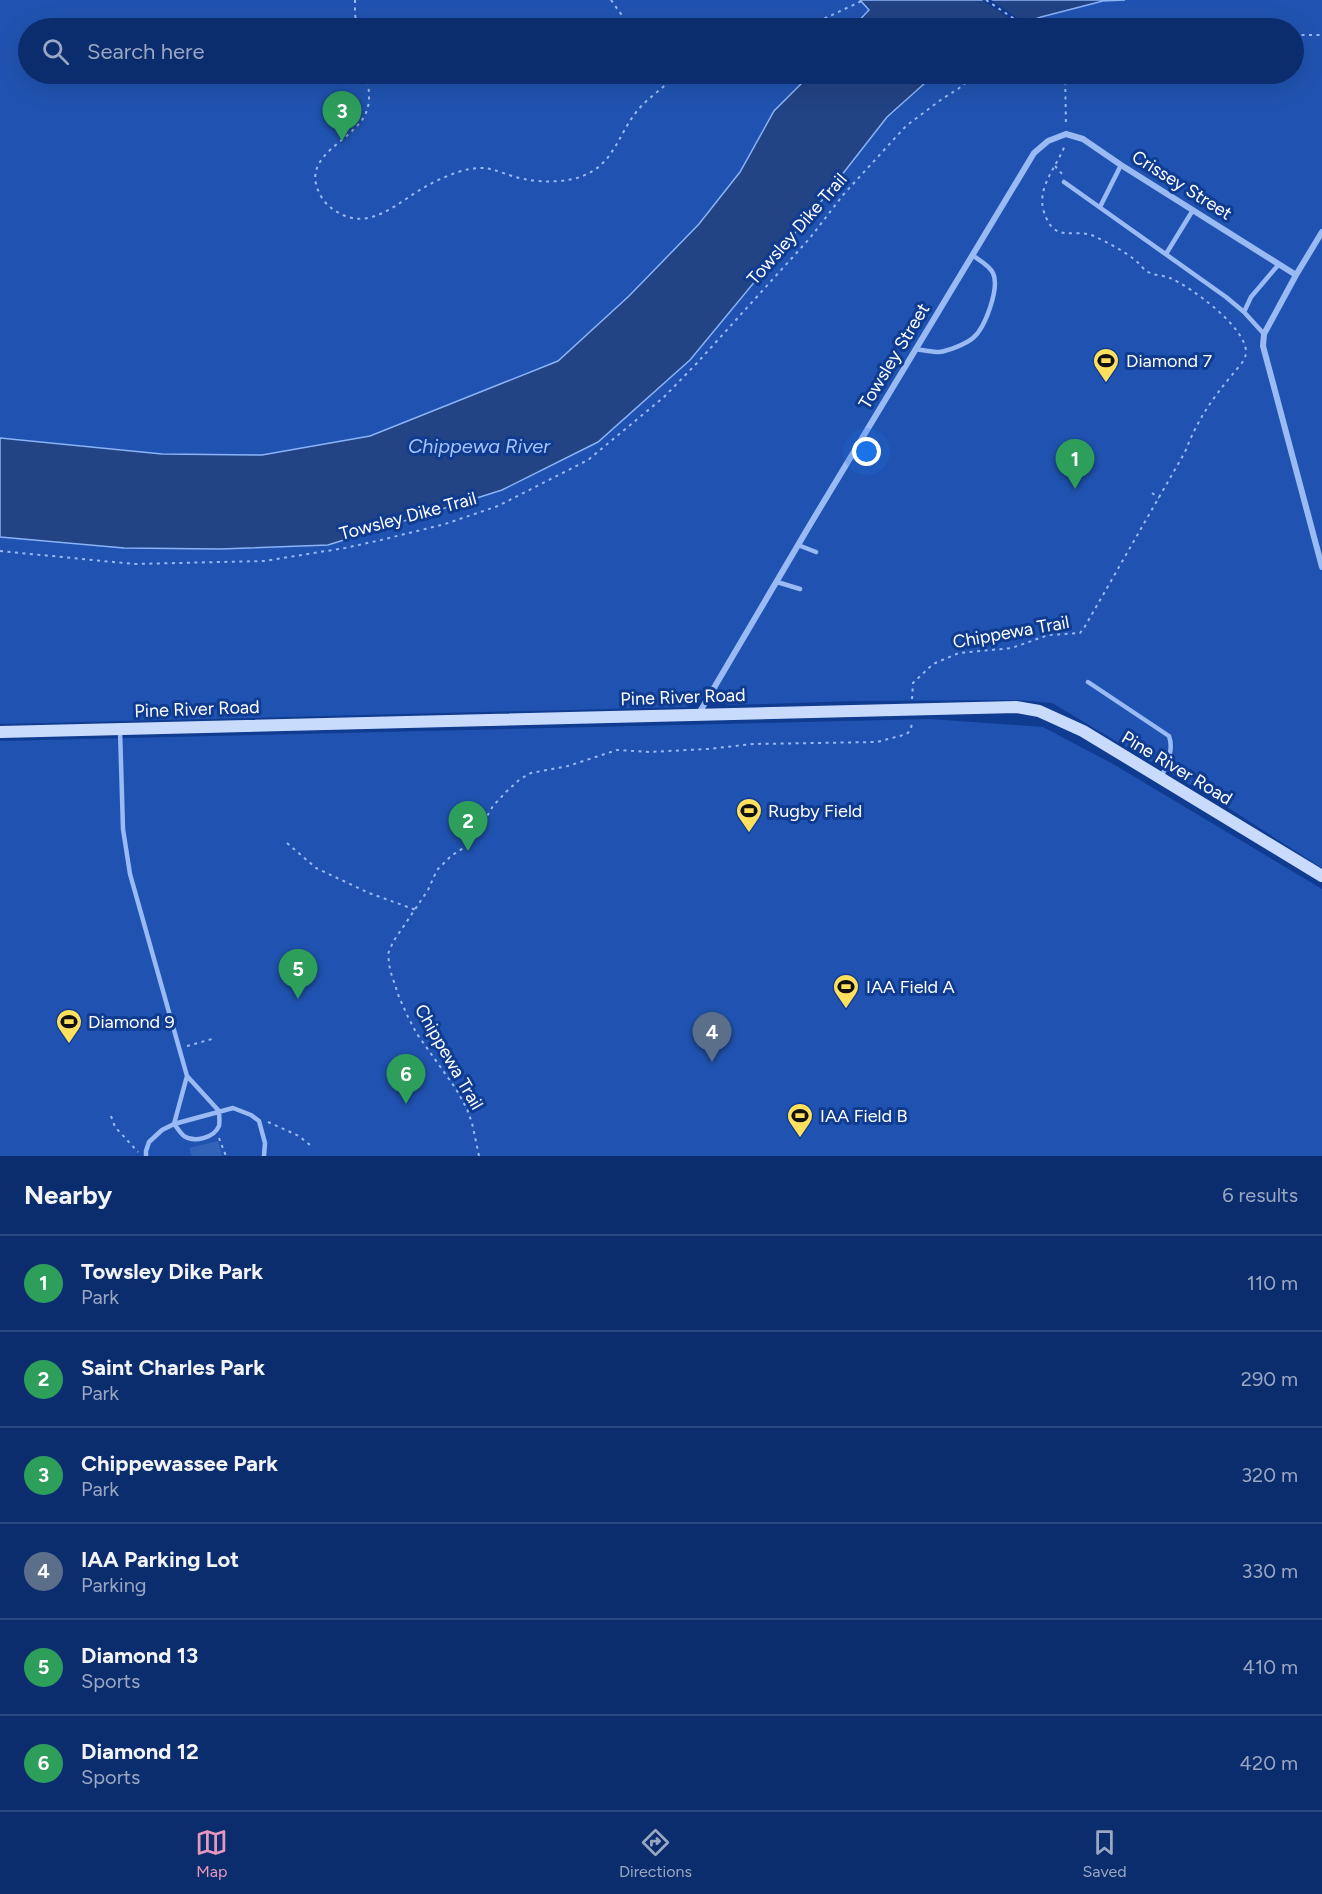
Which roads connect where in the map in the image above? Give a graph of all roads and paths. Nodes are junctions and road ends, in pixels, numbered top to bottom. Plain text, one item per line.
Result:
1 (355, 0) edge
2 (611, 0) edge
3 (864, 0) edge
4 (986, 0) edge
5 (356, 18) edge
6 (624, 18) edge
7 (825, 18) edge
8 (1013, 18) edge
9 (1304, 35) edge
10 (1322, 35) edge
11 (368, 84) edge
12 (668, 84) edge
13 (963, 84) edge
14 (1065, 84) edge
15 (1066, 134) junction
16 (1121, 165) junction
17 (1064, 182) dead end
18 (1100, 207) junction
19 (1193, 210) junction
20 (1322, 232) edge
21 (1166, 254) junction
22 (972, 255) junction
23 (1279, 264) junction
24 (1296, 275) junction
25 (1244, 312) junction
26 (1264, 334) junction
27 (915, 349) junction
28 (1152, 493) dead end
29 (1159, 498) junction
30 (798, 545) junction
31 (0, 551) edge
32 (816, 552) dead end
33 (1322, 567) edge
34 (777, 582) junction
35 (800, 589) dead end
36 (1088, 682) dead end
37 (912, 710) junction
38 (698, 715) junction
39 (120, 730) junction
40 (0, 732) edge
41 (1161, 779) junction
42 (287, 843) dead end
43 (1322, 876) edge
44 (416, 910) junction
45 (212, 1039) dead end
46 (179, 1048) junction
47 (187, 1076) junction
48 (219, 1111) junction
49 (251, 1115) junction
50 (111, 1116) dead end
51 (174, 1124) junction
52 (216, 1130) junction
53 (310, 1145) dead end
54 (144, 1156) edge
55 (226, 1156) edge
56 (264, 1156) edge
57 (479, 1156) edge

1 - 5 path
2 - 6 path
3 - 7 path
4 - 8 path
9 - 10 path
11 - 12 path
13 - 31 path, Towsley Dike Trail
14 - 15 path, Chippewa Trail
15 - 16 street, Crissey Street
15 - 22 street, Towsley Street
15 - 29 path, Chippewa Trail
16 - 18 lane
16 - 19 street, Crissey Street
17 - 18 lane
18 - 21 lane
19 - 21 lane
19 - 23 street, Crissey Street
20 - 24 street
21 - 25 lane
22 - 27 street, Towsley Street
22 - 27 lane
23 - 24 street, Crissey Street
23 - 25 lane
24 - 26 street
25 - 26 lane
26 - 33 street
27 - 30 street, Towsley Street
28 - 29 path
29 - 37 path, Chippewa Trail
30 - 32 lane
30 - 34 street, Towsley Street
34 - 35 lane
34 - 38 street, Towsley Street
36 - 41 lane
37 - 38 street, Pine River Road
37 - 41 street, Pine River Road
37 - 44 path, Chippewa Trail
38 - 39 street, Pine River Road
39 - 40 street, Pine River Road
39 - 46 lane
41 - 43 street, Pine River Road
42 - 44 path
44 - 57 path, Chippewa Trail
45 - 46 path
46 - 47 lane
47 - 48 lane
47 - 51 lane
48 - 49 lane
48 - 51 lane
48 - 52 lane
49 - 53 path
49 - 56 lane
50 - 54 path
51 - 52 lane
51 - 54 lane
52 - 55 path

